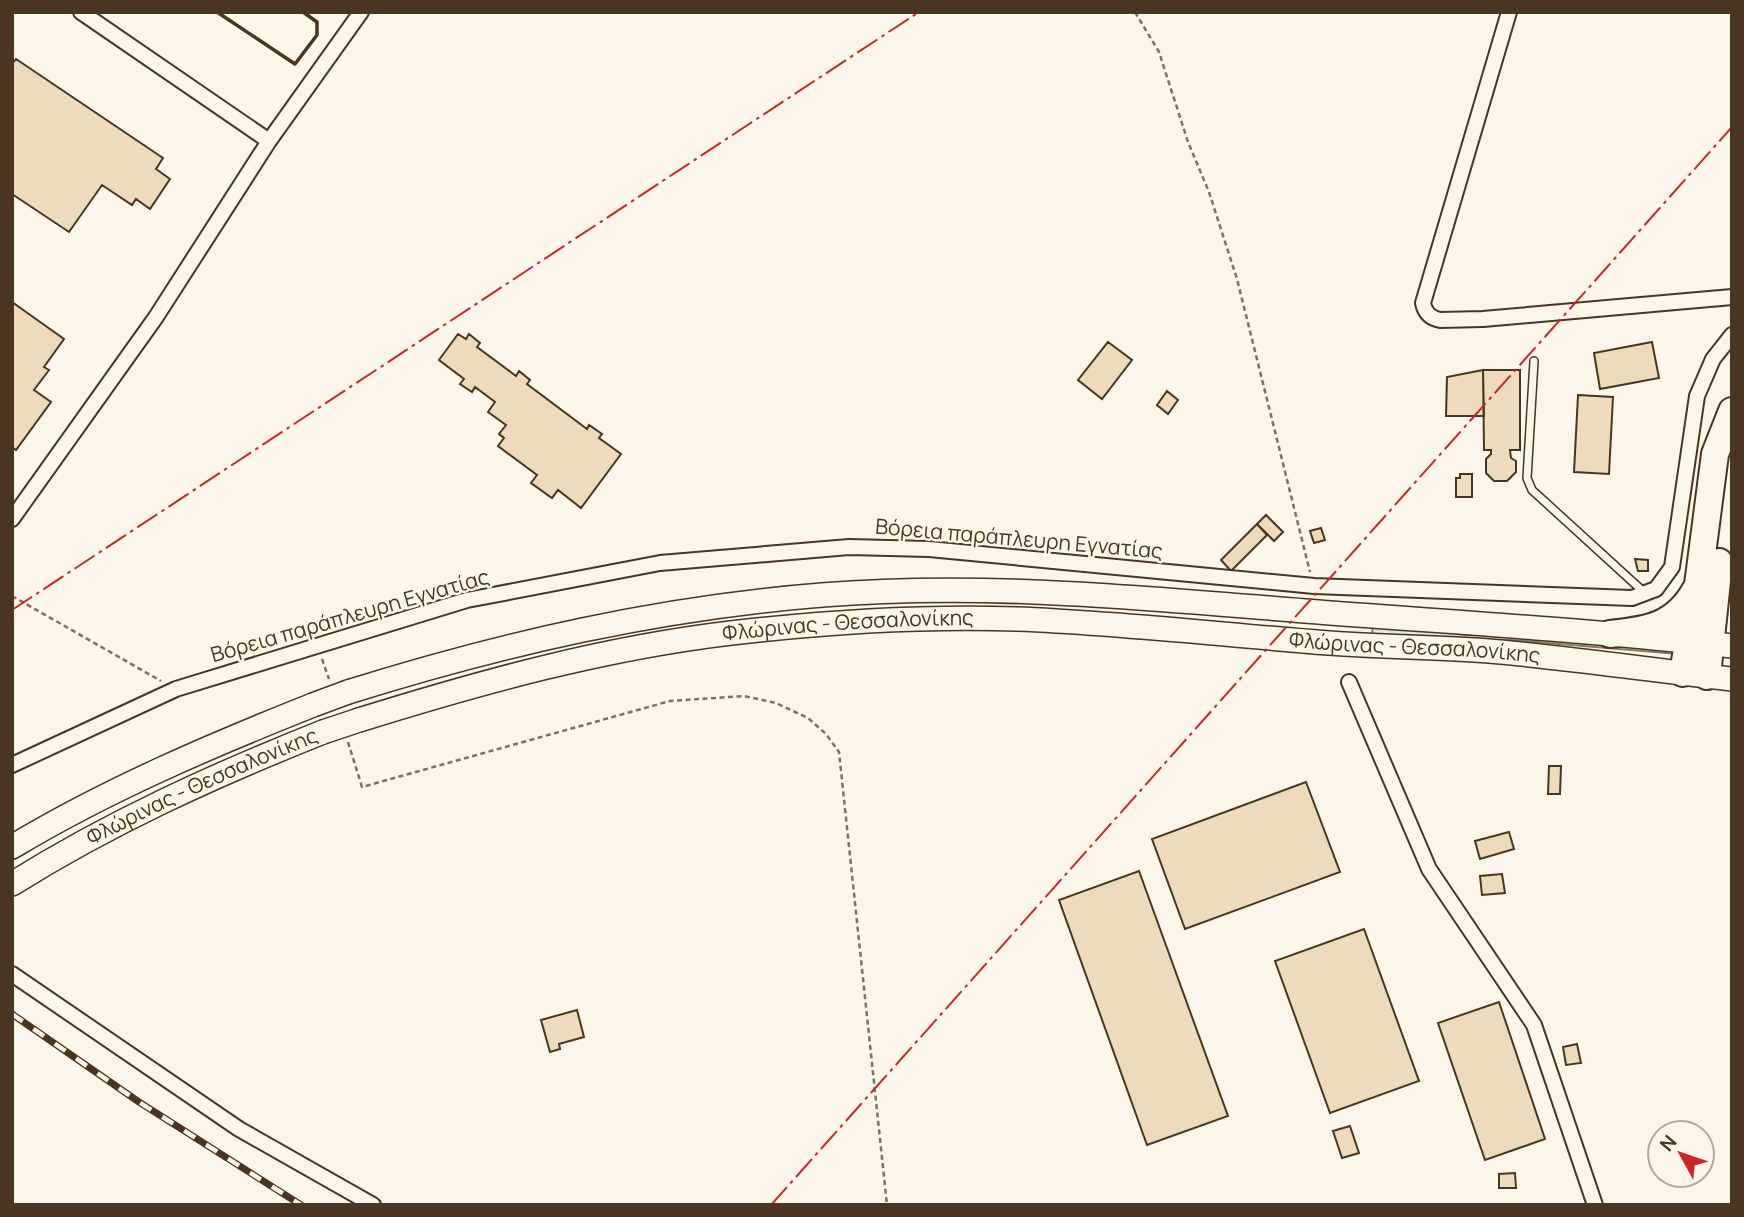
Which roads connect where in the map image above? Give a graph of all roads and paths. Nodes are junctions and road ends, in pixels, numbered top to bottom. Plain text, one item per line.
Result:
1 (81, 12) edge
2 (361, 12) edge
3 (1135, 12) edge
4 (1509, 12) edge
5 (269, 141) junction
6 (1732, 297) edge
7 (1732, 335) edge
8 (1534, 361) dead end
9 (1732, 411) edge
10 (1732, 464) edge
11 (12, 519) edge
12 (1707, 583) junction
13 (1314, 586) junction
14 (1646, 594) junction
15 (12, 596) edge
16 (1732, 620) edge
17 (1610, 634) junction
18 (1710, 644) edge
19 (1707, 676) edge
20 (1349, 682) dead end
21 (176, 689) junction
22 (12, 765) edge
23 (362, 787) dead end
24 (12, 847) edge
25 (12, 884) edge
26 (12, 974) edge
27 (373, 1205) edge
28 (887, 1205) edge
29 (1595, 1205) edge

1 - 5 street
2 - 5 street
3 - 13 path
4 - 6 street
5 - 11 street
7 - 14 street
8 - 14 lane
9 - 12 highway
10 - 12 highway
12 - 16 highway
12 - 17 highway
12 - 18 highway
13 - 14 street, Βόρεια παράπλευρη Εγνατίας
13 - 21 street, Βόρεια παράπλευρη Εγνατίας
15 - 21 path
17 - 18 main road, Φλώρινας - Θεσσαλονίκης
17 - 24 main road, Φλώρινας - Θεσσαλονίκης, bridge
18 - 19 highway
19 - 25 main road, Φλώρινας - Θεσσαλονίκης, bridge
20 - 29 street
21 - 22 street, Βόρεια παράπλευρη Εγνατίας
23 - 28 path
26 - 27 street

